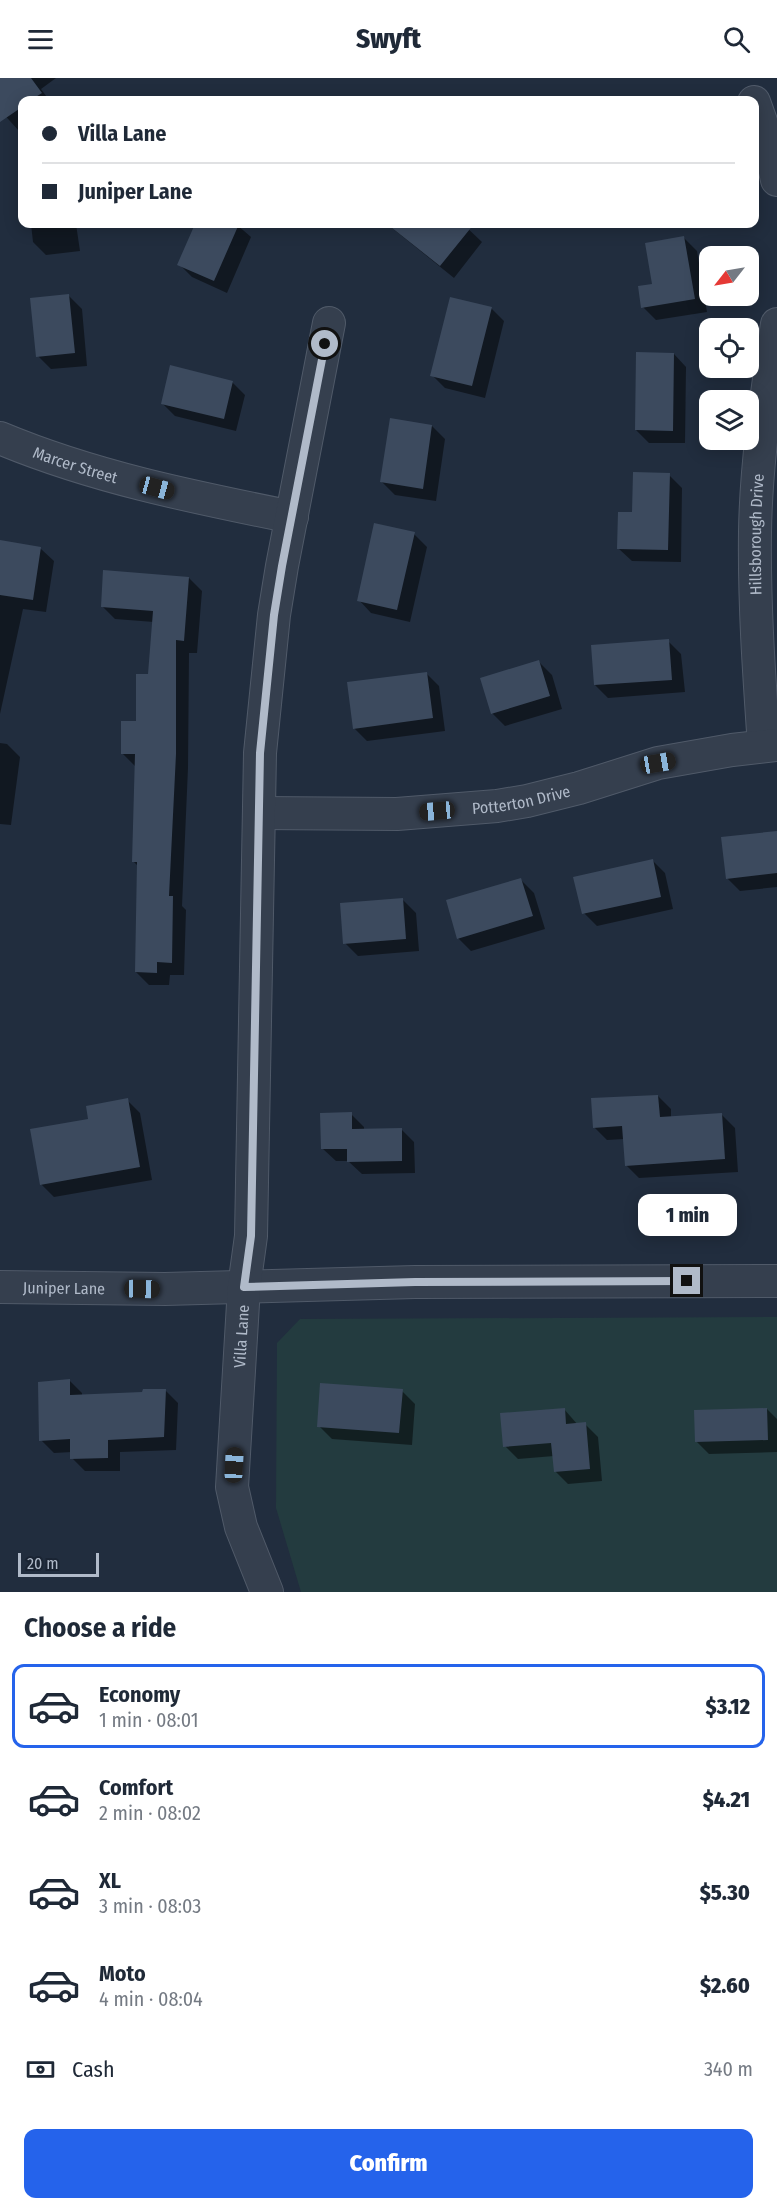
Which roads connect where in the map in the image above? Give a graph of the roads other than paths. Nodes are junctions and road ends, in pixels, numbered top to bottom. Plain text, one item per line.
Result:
1 (745, 78) edge
2 (752, 96) edge
3 (759, 115) edge
4 (777, 180) edge
5 (329, 323) dead end
6 (777, 324) edge
7 (0, 438) edge
8 (292, 517) junction
9 (770, 745) edge
10 (260, 813) junction
11 (777, 1281) edge
12 (0, 1287) edge
13 (244, 1287) junction
14 (267, 1592) edge

1 - 2 street
3 - 4 street
5 - 8 street, Villa Lane
6 - 9 street, Hillsborough Drive
7 - 8 street, Marcer Street
8 - 10 street, Villa Lane
9 - 10 street, Potterton Drive
10 - 13 street, Villa Lane
11 - 13 street, Juniper Lane
12 - 13 street, Juniper Lane
13 - 14 street, Villa Lane

